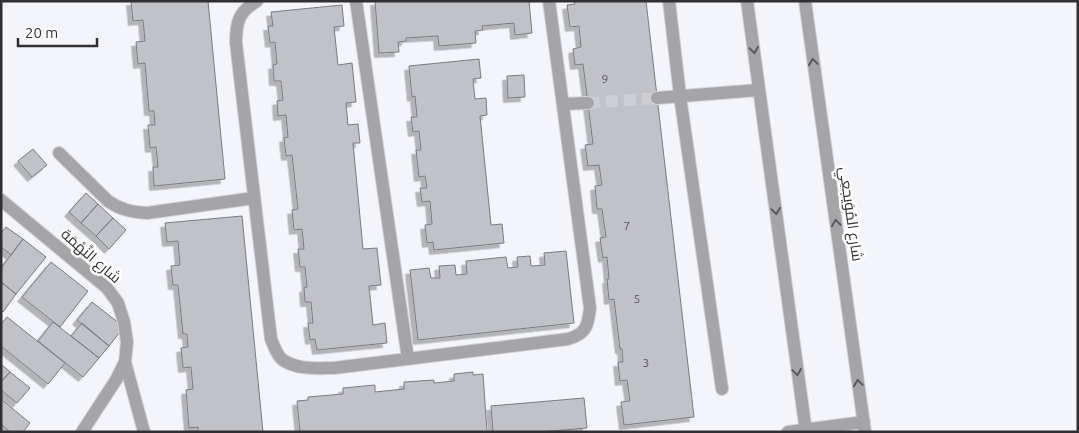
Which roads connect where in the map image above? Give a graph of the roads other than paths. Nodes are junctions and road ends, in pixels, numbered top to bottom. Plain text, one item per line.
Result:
1 (256, 1) edge
2 (356, 1) edge
3 (549, 1) edge
4 (669, 1) edge
5 (747, 1) edge
6 (805, 1) edge
7 (759, 90) junction
8 (680, 96) junction
9 (657, 98) tunnel mouth
10 (588, 103) tunnel mouth
11 (563, 104) junction
12 (59, 153) dead end
13 (254, 198) junction
14 (1, 200) edge
15 (408, 359) junction
16 (125, 362) junction
17 (722, 389) dead end
18 (864, 427) edge
19 (805, 431) edge
20 (82, 432) edge
21 (144, 432) edge
22 (788, 432) edge

1 - 13 street
2 - 15 street
3 - 11 street
4 - 8 street
5 -> 7 street
18 -> 6 street, شارع المُوَيجعِي
7 - 8 street
7 -> 19 street
8 - 9 street
8 - 17 street
10 - 11 street
11 - 15 street
12 - 13 street
13 - 15 street
14 - 16 street, شارع النَّهْمَة
16 - 20 street, شارع النَّهْمَة
16 - 21 street
18 - 19 street
19 - 22 street

